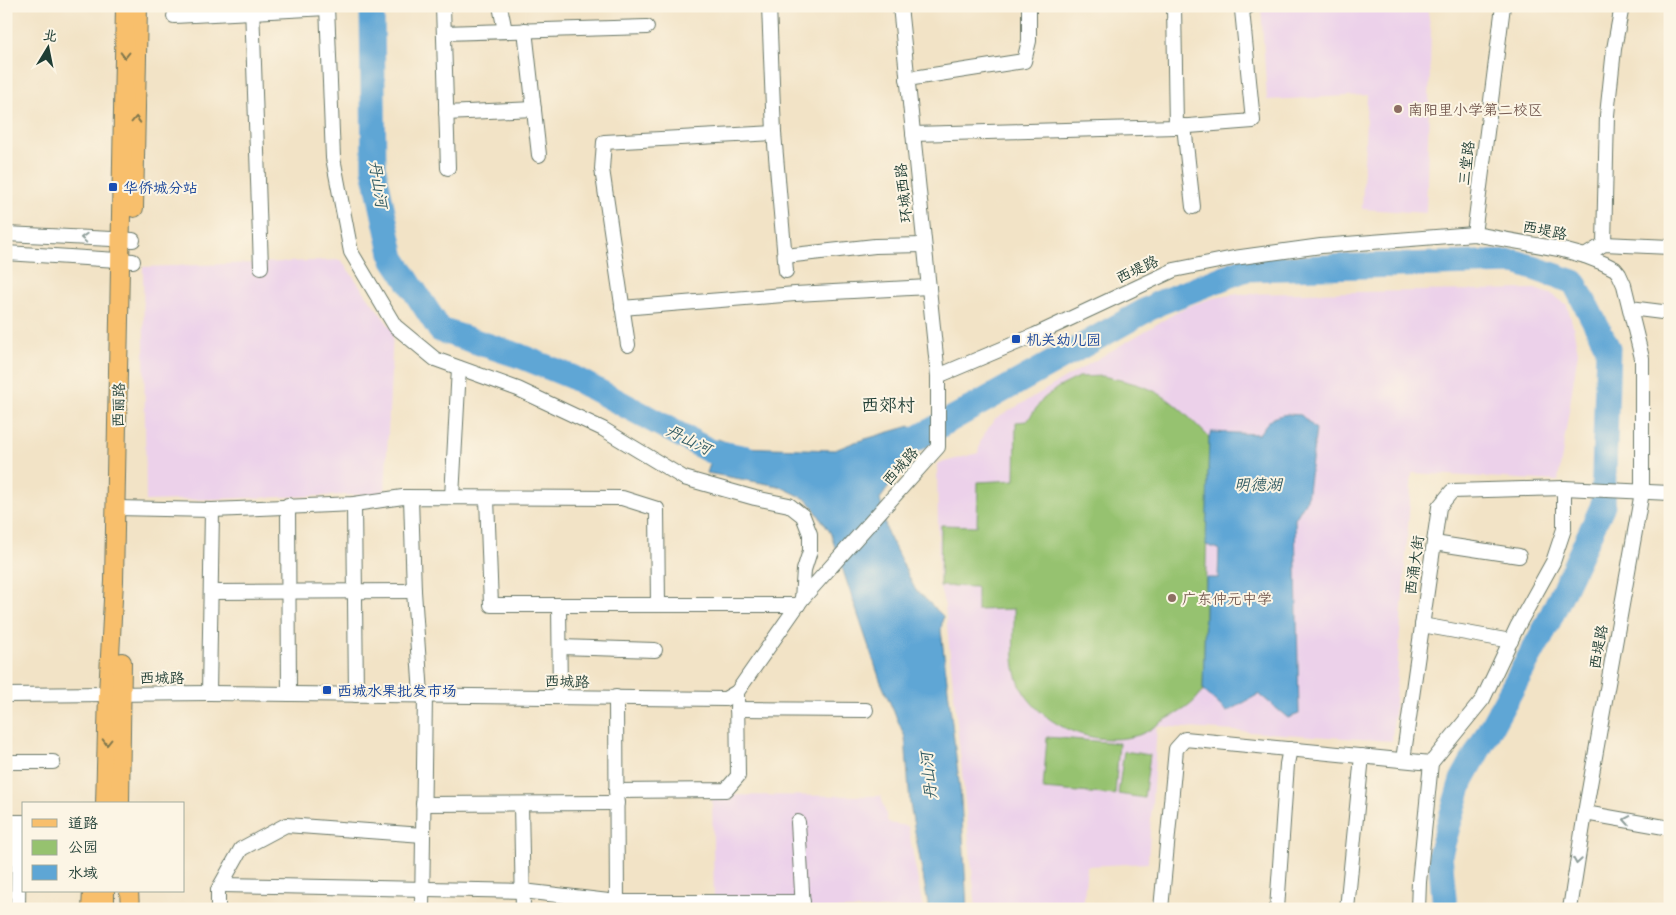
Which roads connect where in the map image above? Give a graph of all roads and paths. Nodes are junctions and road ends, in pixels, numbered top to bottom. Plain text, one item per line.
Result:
1 (125, 6) edge
2 (138, 6) edge
3 (443, 6) edge
4 (500, 6) edge
5 (769, 6) edge
6 (900, 6) edge
7 (1029, 6) edge
8 (1174, 6) edge
9 (1249, 6) edge
10 (1503, 6) edge
11 (1622, 6) edge
12 (327, 7) edge
13 (252, 9) edge
14 (174, 16) dead end
15 (647, 27) dead end
16 (525, 30) junction
17 (506, 31) junction
18 (444, 33) junction
19 (907, 79) junction
20 (534, 110) junction
21 (446, 113) junction
22 (1180, 127) junction
23 (774, 133) junction
24 (913, 134) junction
25 (539, 155) dead end
26 (448, 168) dead end
27 (1193, 207) dead end
28 (6, 234) edge
29 (1474, 234) junction
30 (127, 240) junction
31 (1604, 244) junction
32 (924, 245) junction
33 (1670, 247) edge
34 (6, 253) edge
35 (785, 256) junction
36 (1585, 256) junction
37 (127, 260) junction
38 (261, 267) dead end
39 (786, 271) dead end
40 (929, 287) junction
41 (622, 308) junction
42 (1630, 308) junction
43 (1670, 313) edge
44 (628, 345) dead end
45 (459, 368) junction
46 (938, 376) junction
47 (1564, 488) junction
48 (1642, 492) junction
49 (1670, 494) edge
50 (452, 497) junction
51 (411, 498) junction
52 (487, 498) junction
53 (354, 504) junction
54 (288, 505) junction
55 (121, 508) junction
56 (212, 510) junction
57 (1434, 543) junction
58 (1518, 556) dead end
59 (211, 592) junction
60 (288, 592) junction
61 (355, 592) junction
62 (414, 592) junction
63 (800, 602) junction
64 (560, 605) junction
65 (658, 605) junction
66 (1422, 625) junction
67 (1510, 641) junction
68 (560, 647) junction
69 (655, 650) dead end
70 (737, 692) junction
71 (114, 693) junction
72 (209, 693) junction
73 (6, 694) edge
74 (289, 694) junction
75 (356, 695) junction
76 (423, 695) junction
77 (560, 697) junction
78 (616, 698) junction
79 (737, 709) junction
80 (866, 710) dead end
81 (1290, 749) junction
82 (1362, 756) junction
83 (1403, 760) junction
84 (6, 762) edge
85 (53, 762) dead end
86 (1431, 763) junction
87 (616, 797) junction
88 (106, 802) edge
89 (120, 802) edge
90 (423, 804) junction
91 (522, 804) junction
92 (1585, 813) junction
93 (16, 822) edge
94 (798, 822) dead end
95 (1670, 828) edge
96 (423, 835) junction
97 (221, 884) junction
98 (422, 888) junction
99 (522, 891) junction
100 (92, 892) edge
101 (105, 892) edge
102 (120, 892) edge
103 (129, 892) edge
104 (617, 905) edge
105 (803, 905) edge
106 (707, 906) edge
107 (18, 909) edge
108 (91, 909) edge
109 (105, 909) edge
110 (121, 909) edge
111 (130, 909) edge
112 (218, 909) edge
113 (422, 909) edge
114 (523, 909) edge
115 (1161, 909) edge
116 (1277, 909) edge
117 (1347, 909) edge
118 (1418, 909) edge
119 (1570, 909) edge

1 -> 30 main road, 西丽路
30 -> 2 main road, 西丽路
3 - 18 street
4 - 17 street
5 - 23 street
6 - 19 street, 环城西路
7 - 19 street
8 - 22 street
9 - 22 street
10 - 29 street, 三堂路
11 - 31 street
12 - 13 street
12 - 45 street
13 - 14 street
13 - 38 street
15 - 16 street
16 - 17 street
16 - 20 street
17 - 18 street
18 - 21 street
19 - 24 street, 环城西路
20 - 21 street
20 - 25 street
21 - 26 street
22 - 24 street
22 - 27 street
23 - 35 street
23 - 41 street
24 - 32 street, 环城西路
30 -> 28 street
29 - 36 street, 西堤路
29 - 46 street, 西堤路
30 - 37 main road, 西丽路
31 - 33 street
31 - 36 street
32 - 35 street
32 - 40 street, 环城西路
34 - 37 street
35 - 39 street
36 - 42 street, 西堤路
37 - 55 main road, 西丽路
40 - 41 street
40 - 46 street, 环城西路
41 - 44 street
42 - 43 street
42 - 48 street, 西堤路
45 - 50 street
45 - 63 street
46 - 63 street, 西城路
47 - 48 street, 西涌大街
47 - 57 street, 西涌大街
47 - 67 street
48 - 49 street, 西涌大街
48 - 92 street, 西堤路
50 - 51 street
50 - 52 street
51 - 53 street
51 - 62 street
52 - 64 street
52 - 65 street
53 - 54 street
53 - 61 street
54 - 56 street
54 - 60 street
55 - 56 street
55 - 71 main road, 西丽路
56 - 59 street
57 - 58 street
57 - 66 street, 西涌大街
59 - 60 street
59 - 72 street
60 - 61 street
60 - 74 street
61 - 62 street
61 - 75 street
62 - 76 street
63 - 65 street
63 - 70 street, 西城路
64 - 65 street
64 - 68 street
66 - 67 street
66 - 83 street, 西涌大街
67 - 86 street
68 - 69 street
68 - 77 street
70 - 78 street, 西城路
70 - 79 street
71 - 72 street, 西城路
71 - 73 street, 西城路
71 -> 88 main road, 西丽路
71 - 89 main road, 西丽路
72 - 74 street, 西城路
74 - 75 street, 西城路
75 - 76 street, 西城路
76 - 77 street, 西城路
76 - 90 street
77 - 78 street, 西城路
78 - 87 street
79 - 80 street
79 - 87 street
81 - 82 street
81 - 115 street
81 - 116 street
82 - 83 street
82 - 117 street
83 - 86 street
84 - 85 street
86 - 118 street
87 - 91 street
87 - 104 street
90 - 91 street
90 - 96 street
91 - 99 street
95 -> 92 street
92 -> 119 street, 西堤路
93 - 107 street
94 - 105 street
96 - 97 street
96 - 98 street
97 - 98 street
97 - 112 street
98 - 99 street
98 - 113 street
99 - 104 street
99 - 114 street
100 - 108 main road
101 - 109 main road
102 - 110 main road
103 - 111 main road
104 - 106 street
105 - 106 street

